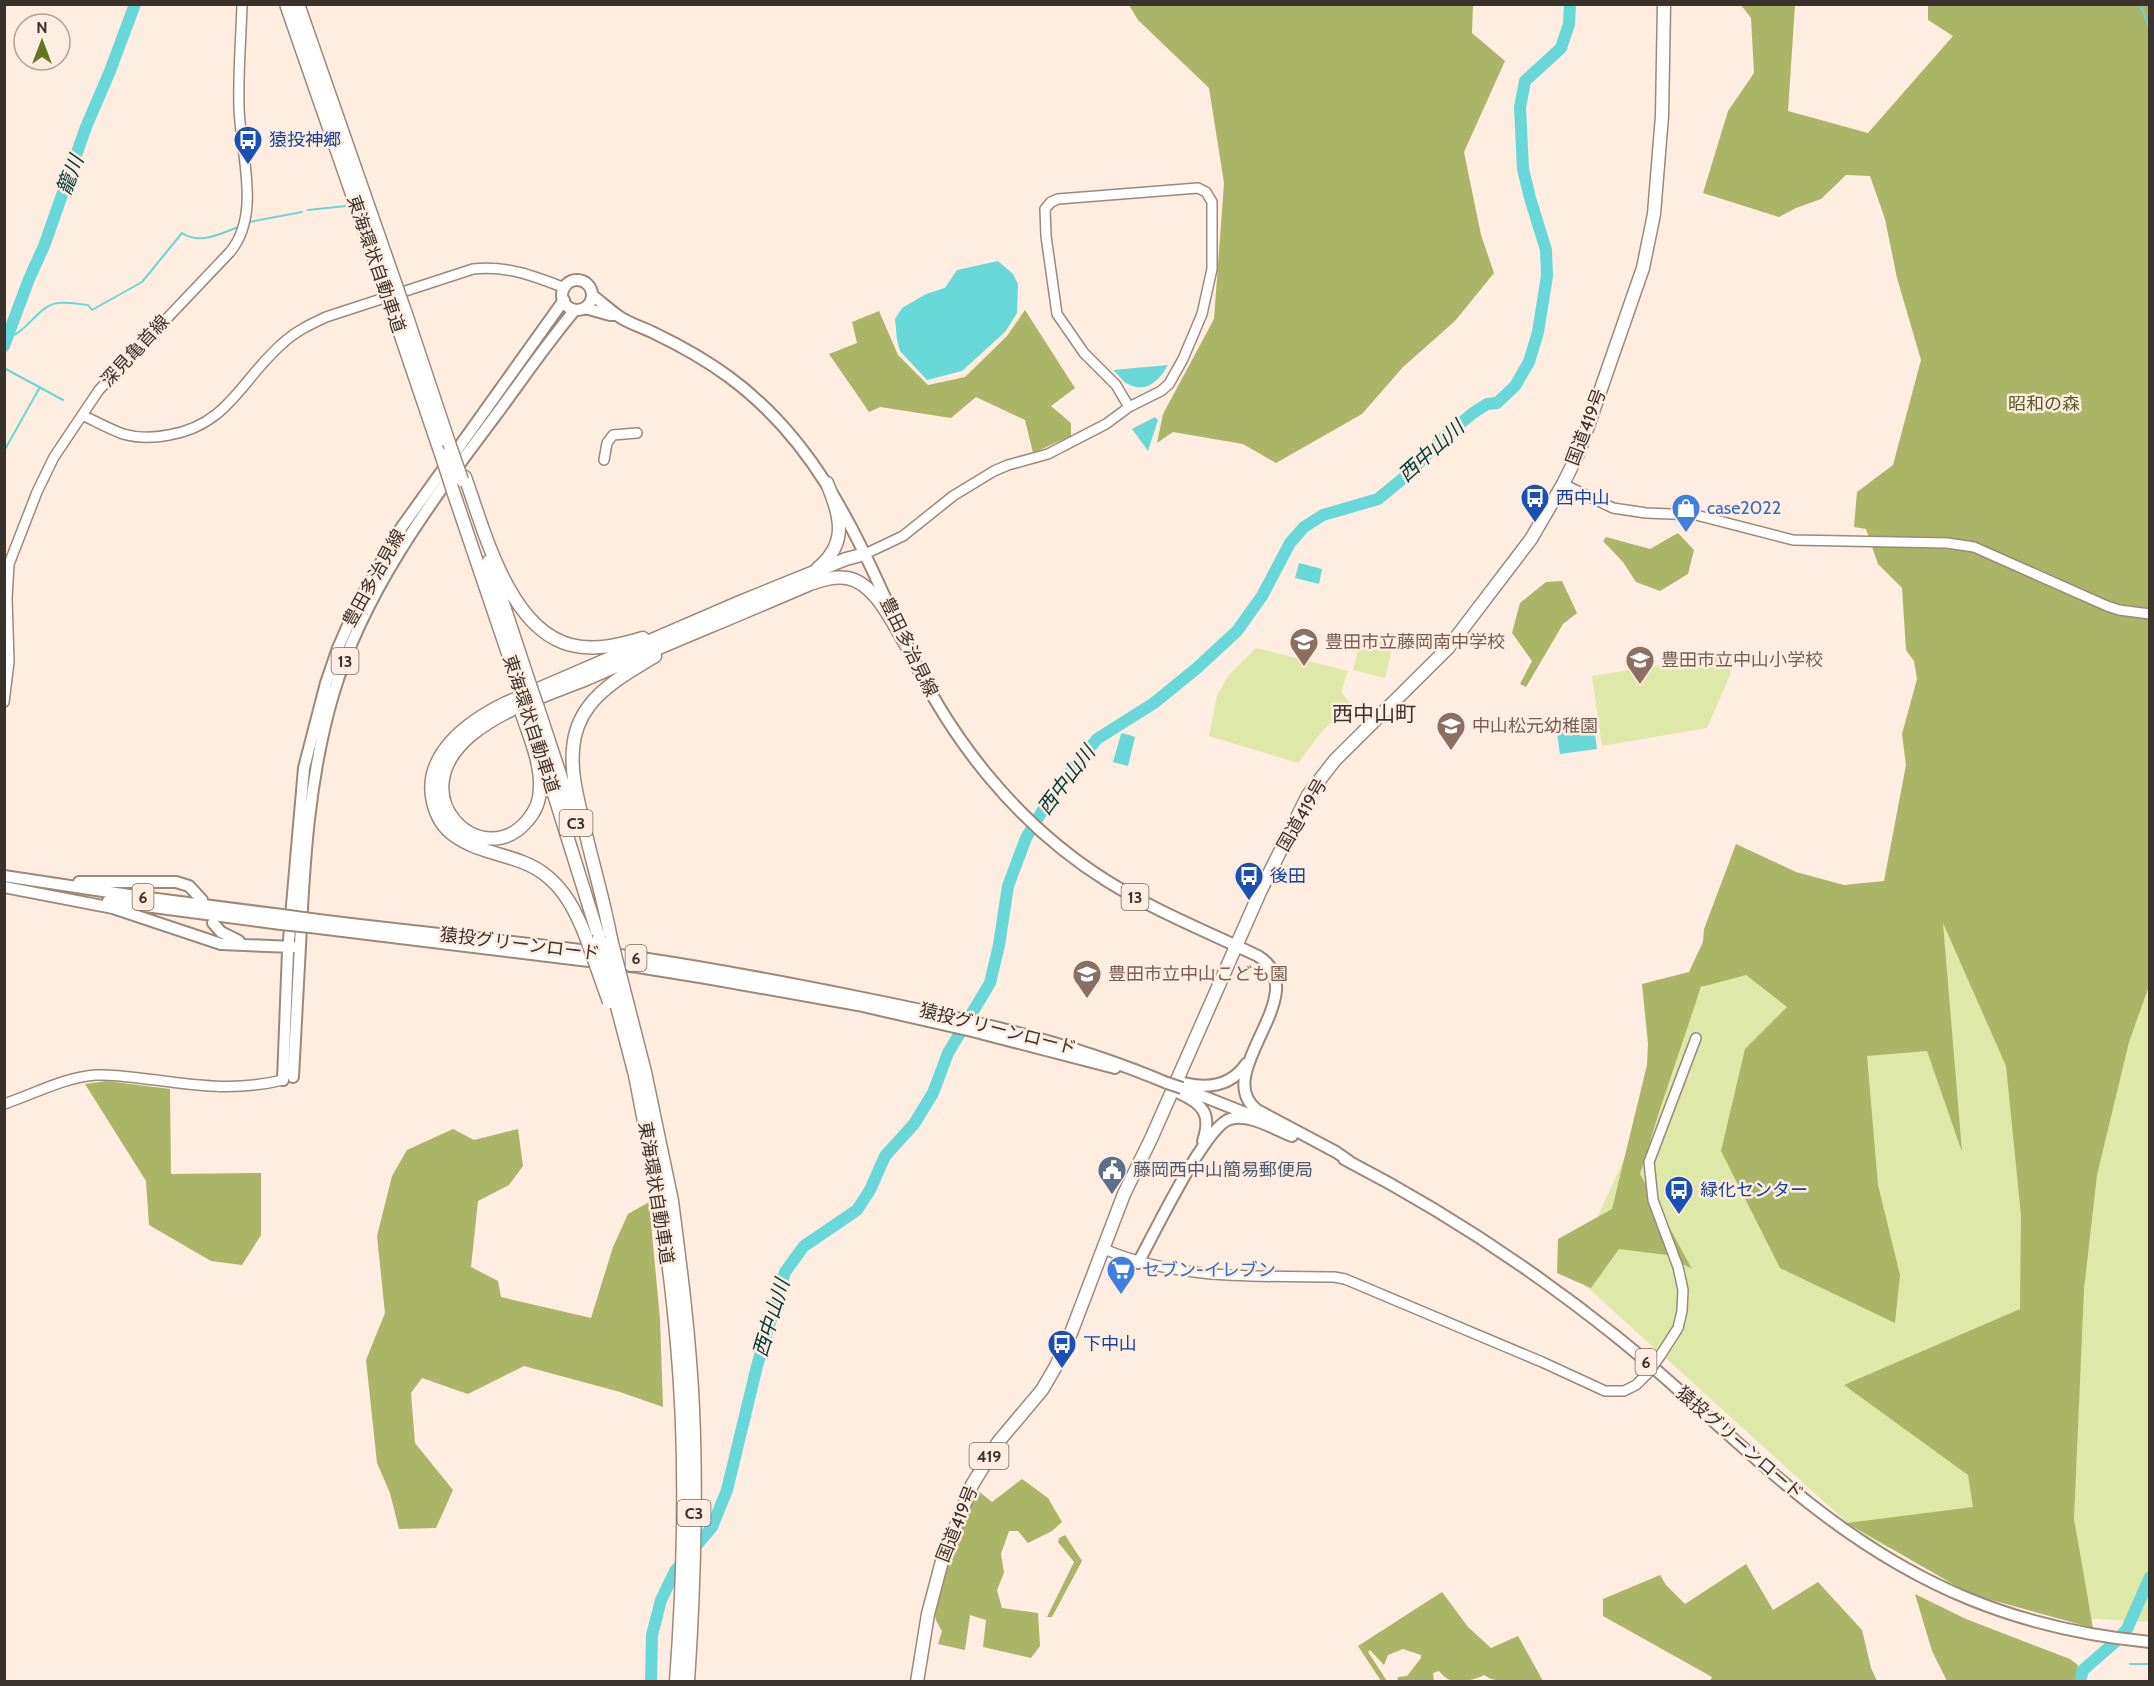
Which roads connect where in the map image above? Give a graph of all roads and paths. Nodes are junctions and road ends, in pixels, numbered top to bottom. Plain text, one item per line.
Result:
1 (242, 4) edge
2 (286, 4) edge
3 (298, 4) edge
4 (1664, 4) edge
5 (565, 288) junction
6 (592, 294) junction
7 (564, 300) junction
8 (580, 309) junction
9 (617, 315) junction
10 (402, 319) junction
11 (1129, 407) junction
12 (82, 415) junction
13 (637, 433) dead end
14 (604, 460) dead end
15 (463, 478) junction
16 (827, 483) junction
17 (1563, 484) junction
18 (865, 554) junction
19 (808, 579) junction
20 (2150, 614) edge
21 (685, 632) junction
22 (908, 648) junction
23 (522, 689) junction
24 (4, 702) edge
25 (529, 712) junction
26 (4, 875) edge
27 (4, 886) edge
28 (202, 900) dead end
29 (281, 919) junction
30 (213, 923) dead end
31 (605, 938) junction
32 (250, 944) junction
33 (1237, 946) junction
34 (288, 947) junction
35 (300, 947) junction
36 (1696, 1038) dead end
37 (1256, 1049) junction
38 (288, 1079) junction
39 (1182, 1088) junction
40 (4, 1104) edge
41 (644, 1115) junction
42 (1326, 1149) junction
43 (1200, 1150) junction
44 (1349, 1161) junction
45 (666, 1203) junction
46 (1104, 1249) junction
47 (1138, 1263) junction
48 (683, 1345) junction
49 (2150, 1642) edge
50 (676, 1682) edge
51 (688, 1682) edge
52 (917, 1682) edge

1 - 12 street, 深見亀首線
2 - 10 highway, 東海環状自動車道 / C3, bridge
3 - 10 highway, 東海環状自動車道 / C3, bridge
4 - 17 highway, 国道419号 / 419
5 - 6 main road, 豊田多治見線 / 13
5 - 7 main road
5 - 12 street
6 - 8 main road, 豊田多治見線 / 13
6 - 9 main road, 豊田多治見線 / 13
7 - 8 main road, 豊田多治見線 / 13
7 - 34 main road, 豊田多治見線 / 13
8 - 9 main road, 豊田多治見線 / 13
8 - 35 main road, 豊田多治見線 / 13
9 - 16 main road, 豊田多治見線 / 13
10 - 15 highway, 東海環状自動車道 / C3, bridge
10 - 23 highway, 東海環状自動車道 / C3, bridge
11 - 11 street
11 - 18 street
12 - 24 street, 深見亀首線
13 - 14 street
15 - 21 highway
15 - 23 highway, 東海環状自動車道 / C3
16 - 18 main road, 豊田多治見線 / 13
16 - 19 highway
17 - 20 street
17 - 33 highway, 国道419号 / 419
18 - 19 highway
18 - 22 main road, 豊田多治見線 / 13
19 - 21 highway
19 - 22 highway
21 - 25 highway
21 - 31 highway
21 - 41 highway, bridge
22 - 33 main road, 豊田多治見線 / 13
23 - 25 highway, 東海環状自動車道 / C3, bridge
25 - 31 highway, 東海環状自動車道 / C3
26 - 28 main road
26 - 29 main road, 猿投グリーンロード / 6
27 - 29 main road, 猿投グリーンロード / 6
27 - 32 main road
29 - 39 main road, 猿投グリーンロード / 6, bridge
30 - 32 main road
31 - 41 highway, 東海環状自動車道 / C3, bridge
31 - 45 highway, 東海環状自動車道 / C3, bridge
32 - 34 main road
33 - 37 main road, 豊田多治見線
33 - 46 highway, 国道419号 / 419
34 - 35 main road
34 - 38 main road, 豊田多治見線 / 13
35 - 38 main road, 豊田多治見線 / 13
36 - 47 street, bridge
37 - 39 main road
37 - 44 main road, 豊田多治見線
38 - 40 street
39 - 42 main road, 猿投グリーンロード / 6
39 - 43 main road
41 - 45 highway, 東海環状自動車道 / C3, bridge
42 - 43 main road
42 - 44 main road, 猿投グリーンロード / 6
43 - 47 main road
44 - 49 main road, 猿投グリーンロード / 6
45 - 48 highway, 東海環状自動車道 / C3
46 - 47 street
46 - 52 highway, 国道419号 / 419
48 - 50 highway, 東海環状自動車道 / C3
48 - 51 highway, 東海環状自動車道 / C3

